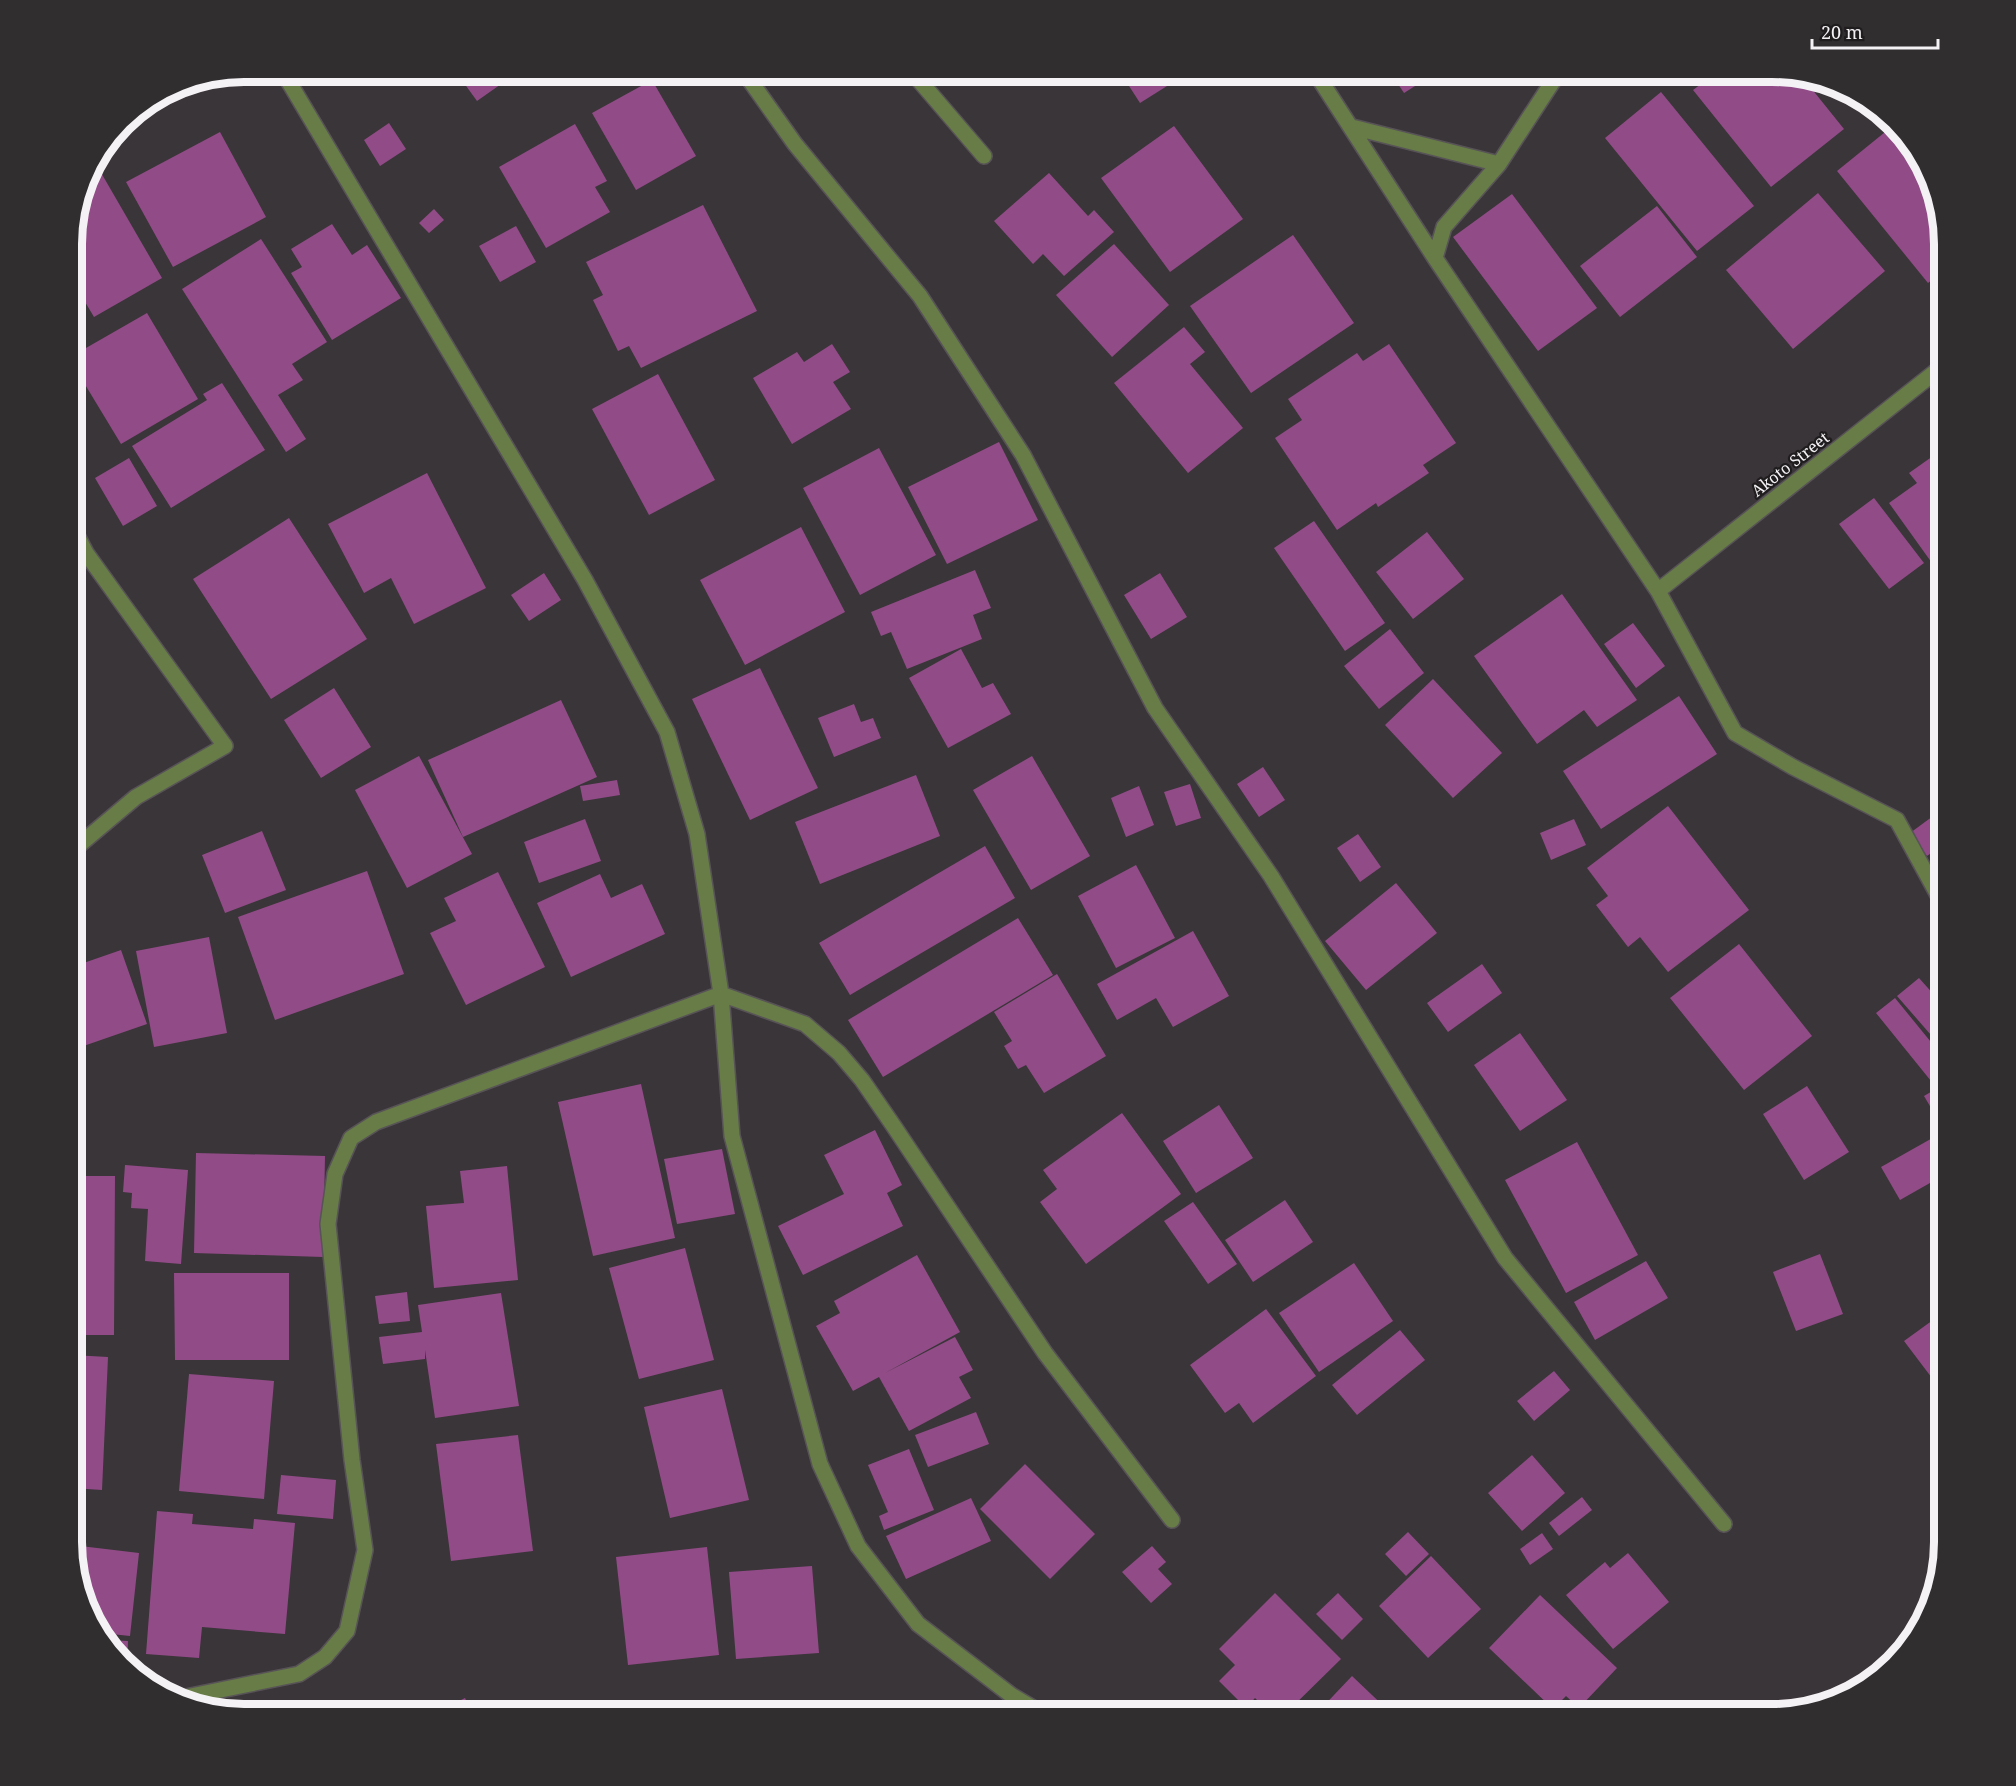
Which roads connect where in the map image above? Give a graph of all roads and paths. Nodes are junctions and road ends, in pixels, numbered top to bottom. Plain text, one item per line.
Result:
1 (1322, 82) edge
2 (1552, 82) edge
3 (290, 83) edge
4 (752, 83) edge
5 (921, 83) edge
6 (1352, 128) junction
7 (984, 156) dead end
8 (1499, 164) junction
9 (1435, 258) junction
10 (1933, 374) edge
11 (83, 547) edge
12 (86, 553) junction
13 (83, 555) edge
14 (1658, 591) junction
15 (83, 842) edge
16 (1933, 887) edge
17 (722, 994) junction
18 (1172, 1520) dead end
19 (1724, 1524) dead end
20 (195, 1695) edge
21 (1026, 1704) edge

1 - 6 street
2 - 8 street
3 - 17 street
4 - 19 street
5 - 7 street
6 - 8 street
6 - 9 street
8 - 9 street
9 - 14 street
10 - 14 street, Akoto Street
11 - 12 street
12 - 13 street
12 - 15 street
14 - 16 street
17 - 18 street
17 - 20 street
17 - 21 street

